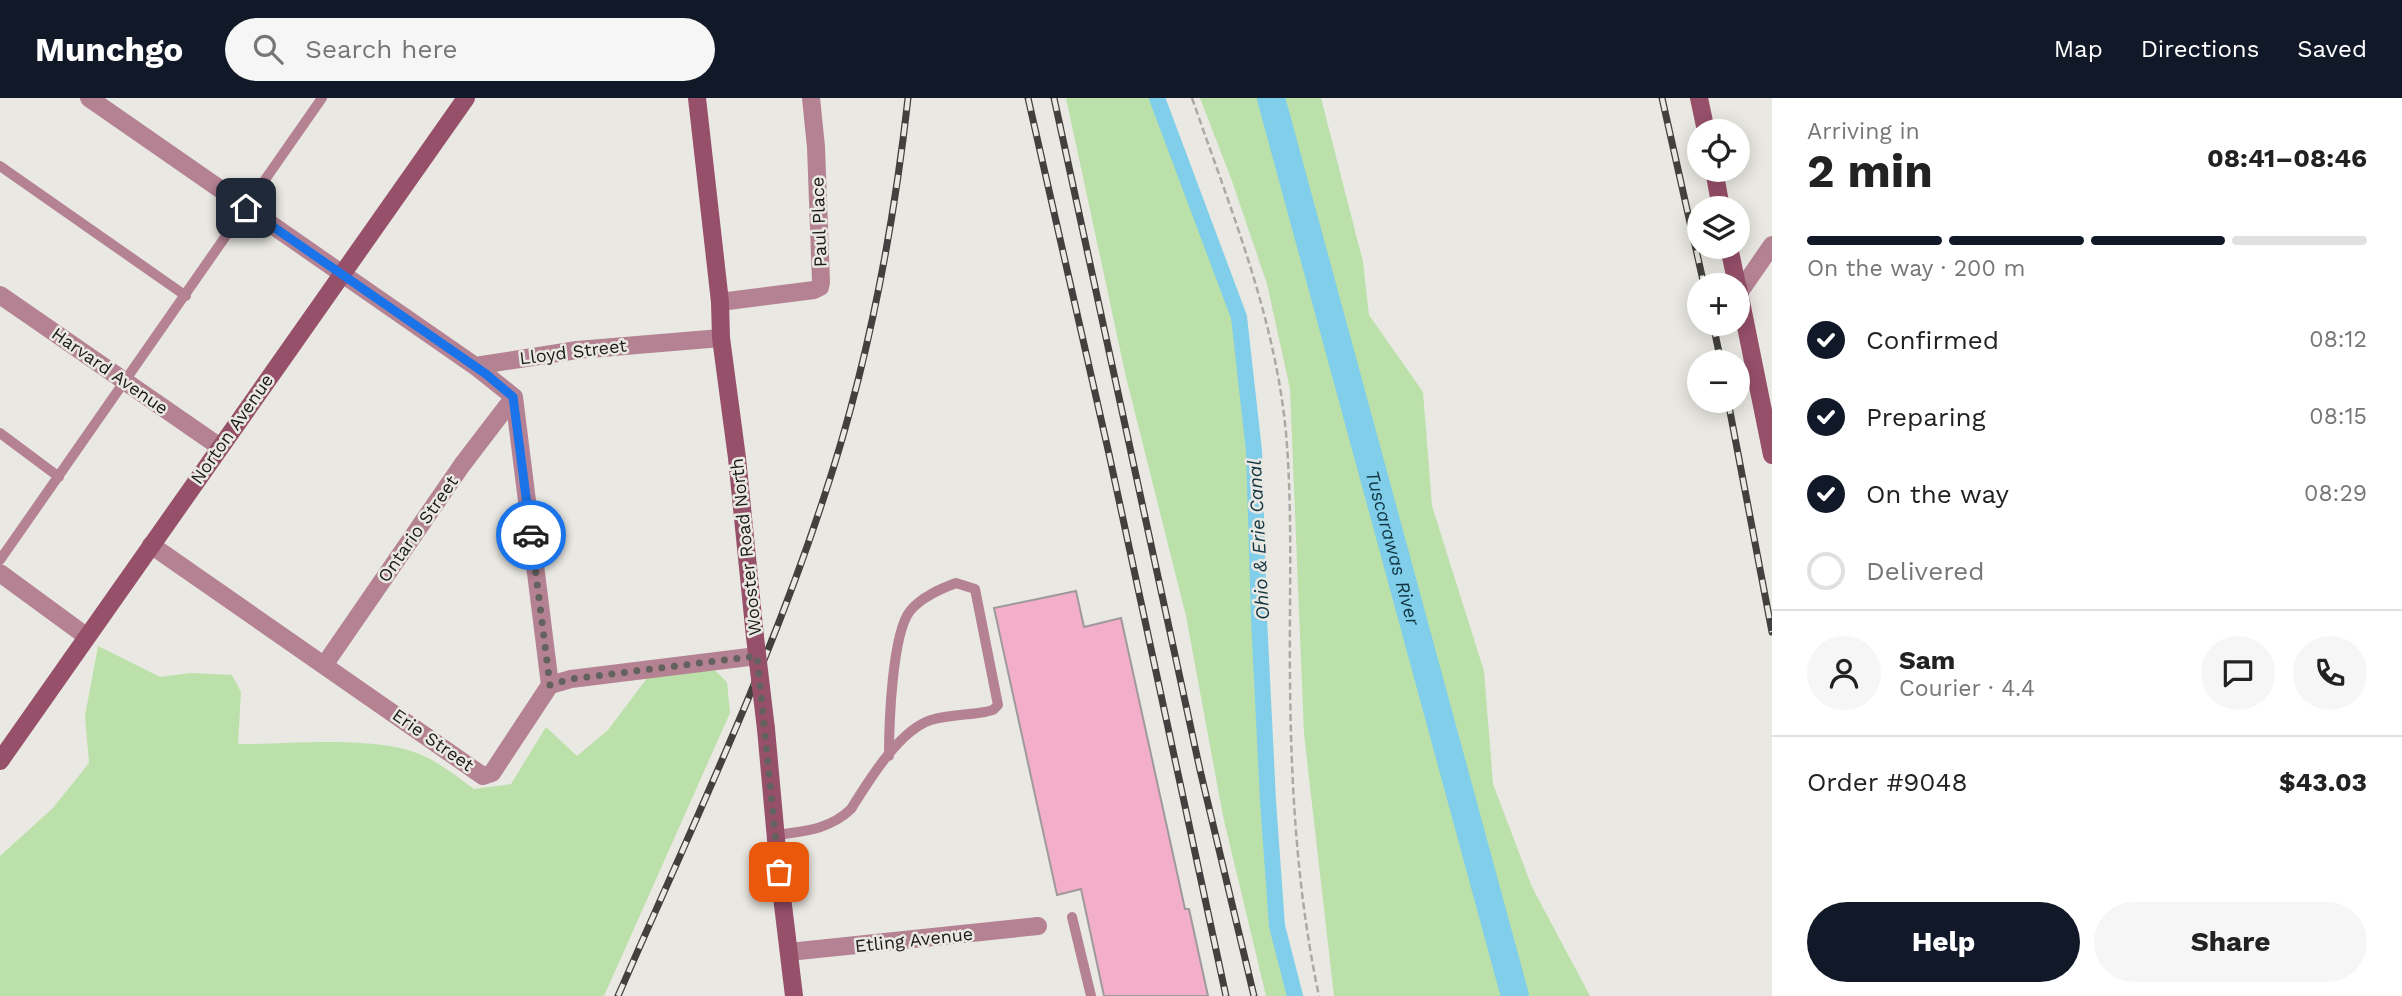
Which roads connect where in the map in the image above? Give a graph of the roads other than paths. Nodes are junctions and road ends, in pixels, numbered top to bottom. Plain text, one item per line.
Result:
1 (89, 98) edge
2 (323, 98) edge
3 (697, 98) edge
4 (811, 98) edge
5 (1699, 98) edge
6 (461, 100) edge
7 (1703, 119) edge
8 (0, 166) edge
9 (246, 208) junction
10 (1772, 245) edge
11 (341, 273) junction
12 (1750, 273) edge
13 (0, 295) edge
14 (186, 296) junction
15 (720, 302) junction
16 (1748, 336) edge
17 (721, 338) junction
18 (475, 366) junction
19 (125, 382) junction
20 (513, 397) junction
21 (0, 433) edge
22 (220, 447) junction
23 (1772, 455) edge
24 (59, 477) junction
25 (151, 545) junction
26 (0, 560) edge
27 (0, 573) edge
28 (86, 636) junction
29 (752, 657) junction
30 (325, 664) junction
31 (550, 685) junction
32 (888, 756) junction
33 (0, 761) edge
34 (776, 835) junction
35 (1072, 917) dead end
36 (1038, 926) dead end
37 (789, 952) junction
38 (794, 996) edge
39 (1091, 996) edge

1 - 9 street
2 - 9 lane
3 - 15 main road, Wooster Road North
4 - 15 street, Paul Place
5 - 7 main road
6 - 11 main road, Norton Avenue
8 - 14 lane
9 - 11 street
9 - 14 lane
10 - 12 street
11 - 18 street
11 - 22 main road, Norton Avenue
13 - 19 street, Harvard Avenue
14 - 19 lane
15 - 17 main road, Wooster Road North
16 - 23 main road
17 - 18 street, Lloyd Street
17 - 29 main road, Wooster Road North, bridge
18 - 20 street
19 - 22 street, Harvard Avenue
19 - 24 lane
20 - 30 street, Ontario Street
20 - 31 street
21 - 24 lane
22 - 25 main road, Norton Avenue
24 - 26 lane
25 - 28 main road, Norton Avenue
25 - 30 street, Erie Street
27 - 28 street
28 - 33 main road, Norton Avenue
29 - 31 street
29 - 34 main road, Wooster Road North, bridge
30 - 31 street, Erie Street
32 - 32 lane
32 - 34 lane
34 - 37 main road, Wooster Road North
35 - 39 lane
36 - 37 street, Etling Avenue
37 - 38 main road, Wooster Road North

